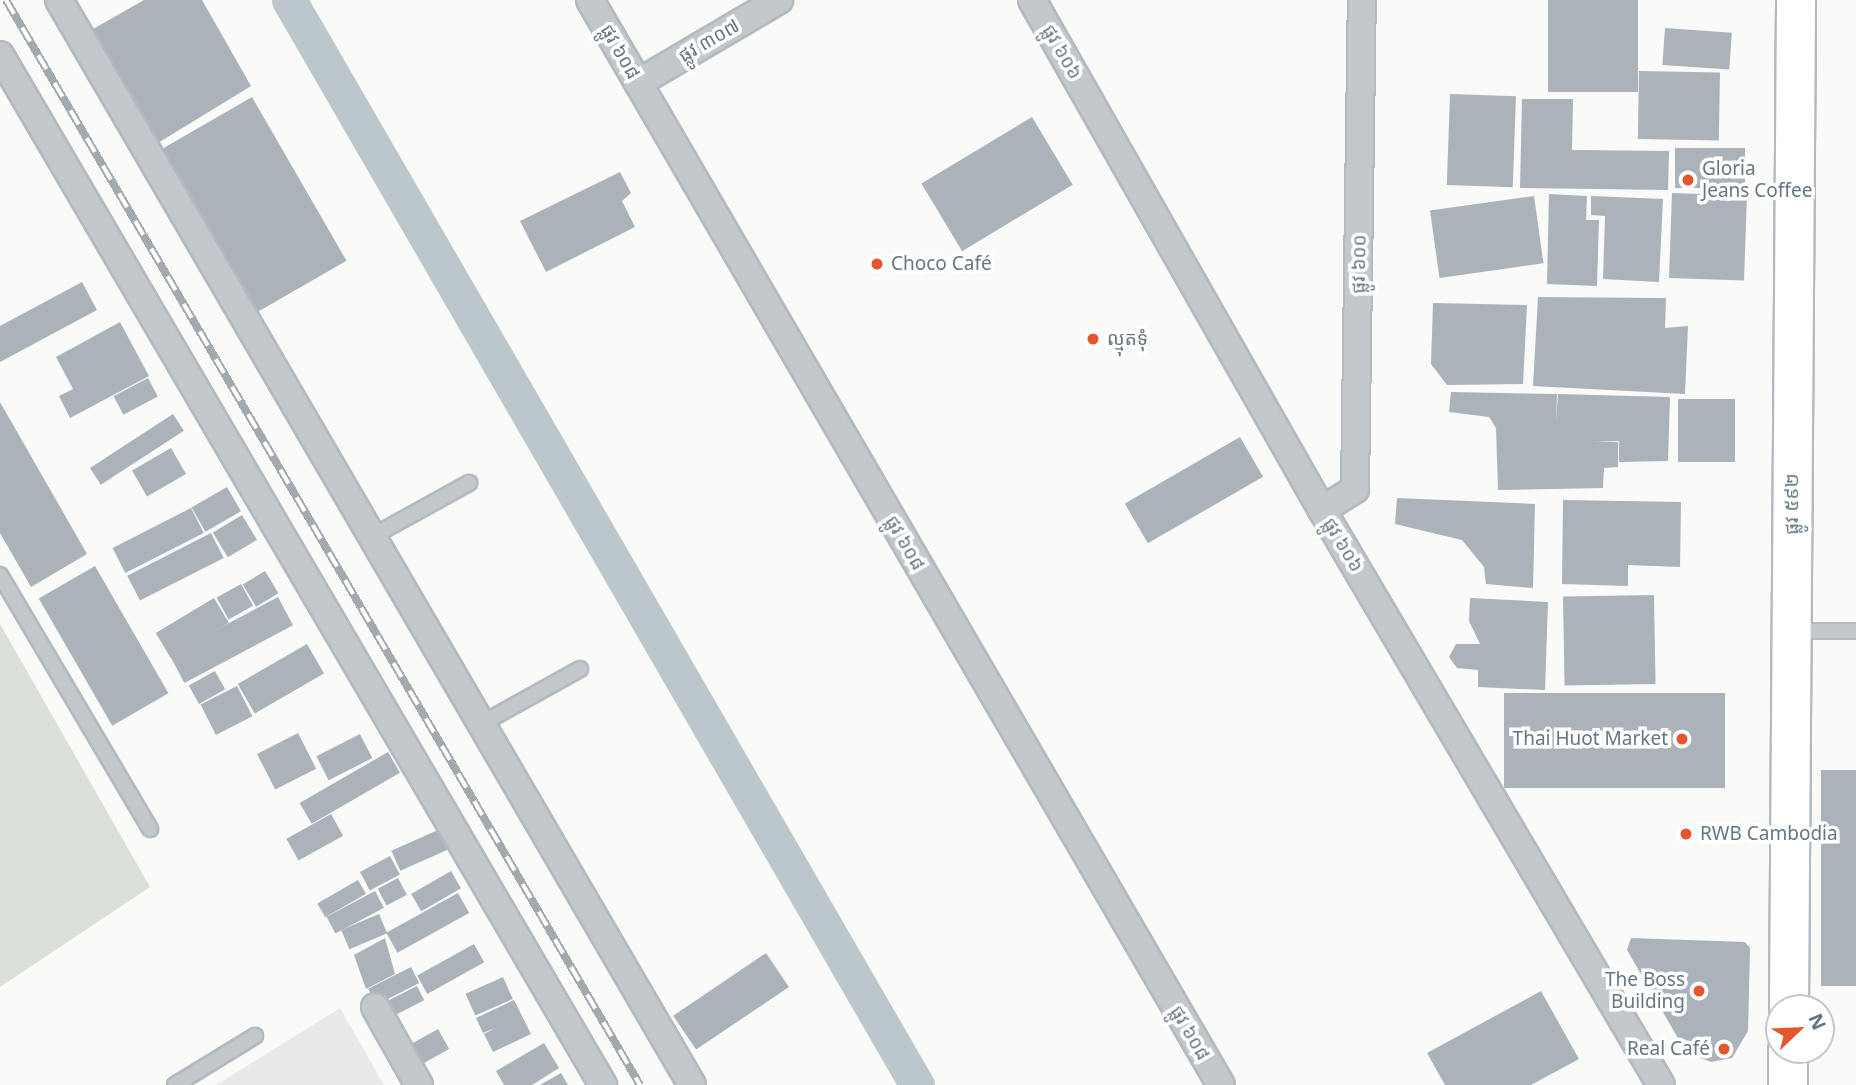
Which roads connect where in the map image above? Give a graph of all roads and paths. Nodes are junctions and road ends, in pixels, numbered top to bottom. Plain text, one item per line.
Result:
1 (59, 0) edge
2 (590, 0) edge
3 (779, 0) edge
4 (1032, 0) edge
5 (1363, 0) edge
6 (1796, 0) edge
7 (0, 55) edge
8 (638, 83) junction
9 (469, 483) dead end
10 (1322, 510) junction
11 (373, 536) junction
12 (0, 575) edge
13 (1792, 631) junction
14 (1856, 631) edge
15 (580, 668) dead end
16 (483, 723) junction
17 (149, 829) dead end
18 (1788, 994) edge
19 (375, 1007) dead end
20 (255, 1036) dead end
21 (1788, 1064) edge
22 (175, 1085) edge
23 (419, 1085) edge
24 (603, 1085) edge
25 (692, 1085) edge
26 (1221, 1085) edge
27 (1661, 1085) edge
28 (1788, 1085) edge

1 - 11 street
2 - 8 street, ផ្លូវ ៦០៨
3 - 8 street, ផ្លូវ ៣០៧
4 - 10 street, ផ្លូវ ៦០៦
5 - 10 street, ផ្លូវ ៦០០
6 - 13 street, ផ្លូវ ៥៩២
7 - 24 street
8 - 26 street, ផ្លូវ ៦០៨
9 - 11 lane
10 - 27 street, ផ្លូវ ៦០៦
11 - 16 street
12 - 17 lane
13 - 14 lane
13 - 18 street, ផ្លូវ ៥៩២
15 - 16 lane
16 - 25 street
19 - 23 street
20 - 22 lane
21 - 28 street

